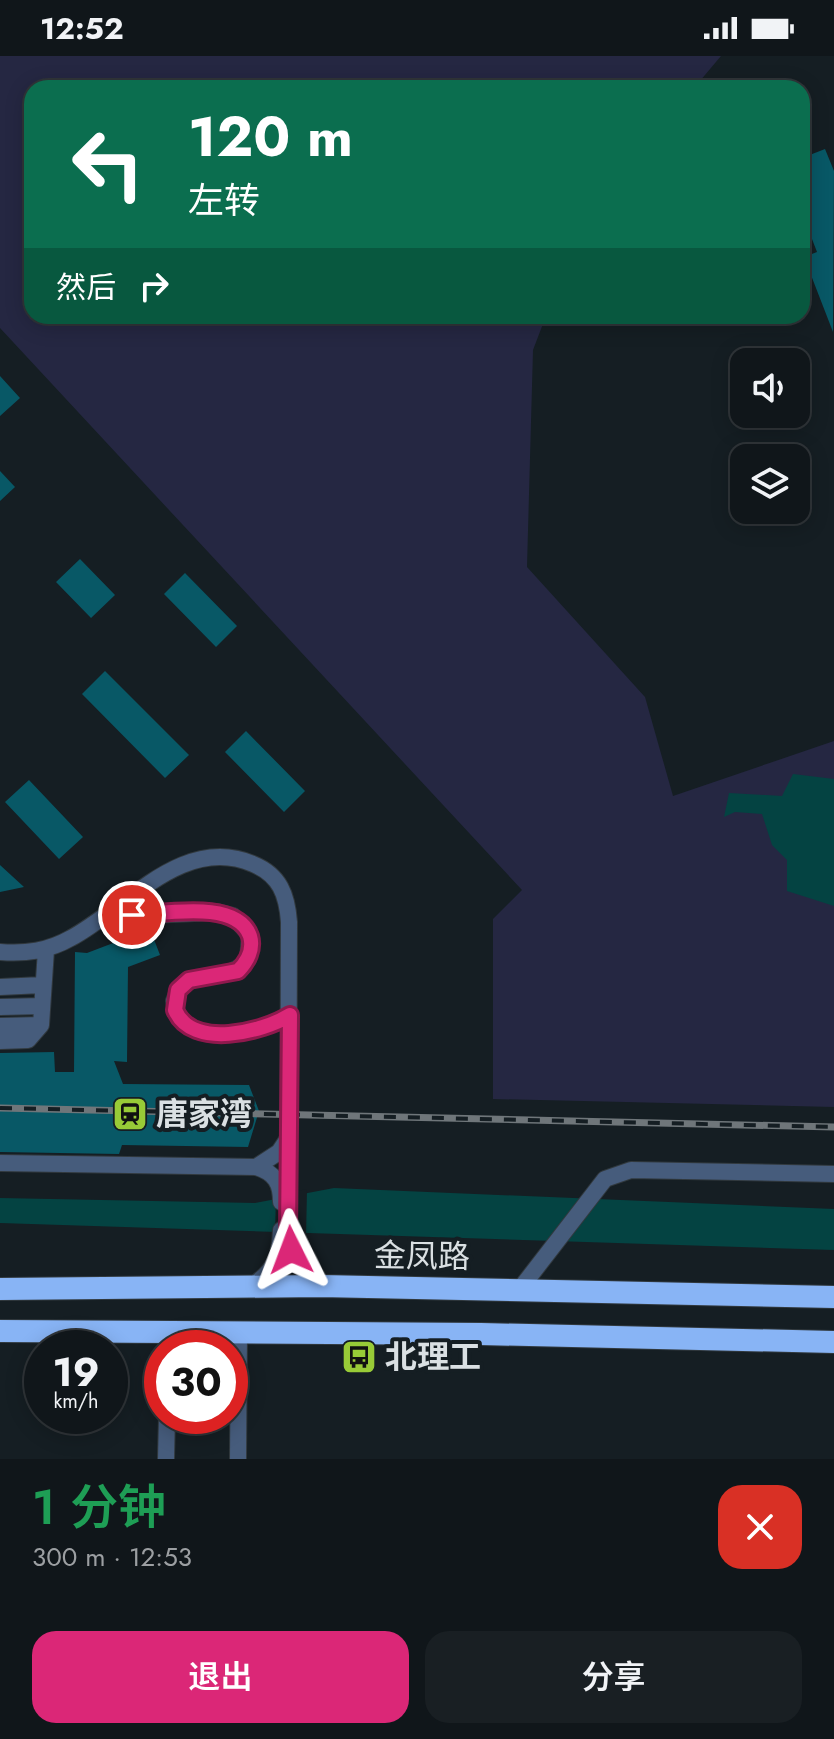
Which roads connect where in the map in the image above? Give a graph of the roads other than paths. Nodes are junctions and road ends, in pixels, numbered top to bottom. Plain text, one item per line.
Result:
1 (104, 917) junction
2 (46, 950) junction
3 (0, 952) edge
4 (42, 985) junction
5 (0, 987) edge
6 (42, 1006) junction
7 (0, 1007) edge
8 (290, 1015) junction
9 (41, 1025) junction
10 (0, 1026) edge
11 (0, 1041) edge
12 (289, 1137) junction
13 (0, 1163) edge
14 (256, 1167) junction
15 (834, 1174) edge
16 (285, 1187) junction
17 (284, 1236) junction
18 (253, 1285) junction
19 (321, 1286) junction
20 (4, 1289) edge
21 (520, 1289) junction
22 (828, 1293) edge
23 (5, 1331) edge
24 (248, 1333) edge
25 (144, 1339) edge
26 (834, 1342) edge
27 (167, 1434) edge
28 (238, 1434) edge
29 (166, 1459) edge
30 (238, 1459) edge

1 - 2 street
1 - 8 street
1 - 8 street
2 - 3 street
2 - 4 street
4 - 5 street
4 - 6 street
6 - 7 street
6 - 9 street
8 - 12 street
9 - 10 street
9 - 11 street
12 - 14 street
12 - 16 street
13 - 14 street
14 - 16 street
15 - 21 street
16 - 17 street
17 - 18 street
17 - 19 street
18 - 19 highway, 金凤路
18 - 20 highway, 金凤路
19 - 21 highway, 金凤路
21 - 22 highway, 金凤路
23 - 25 highway
24 - 26 highway
27 - 29 street
28 - 30 street

